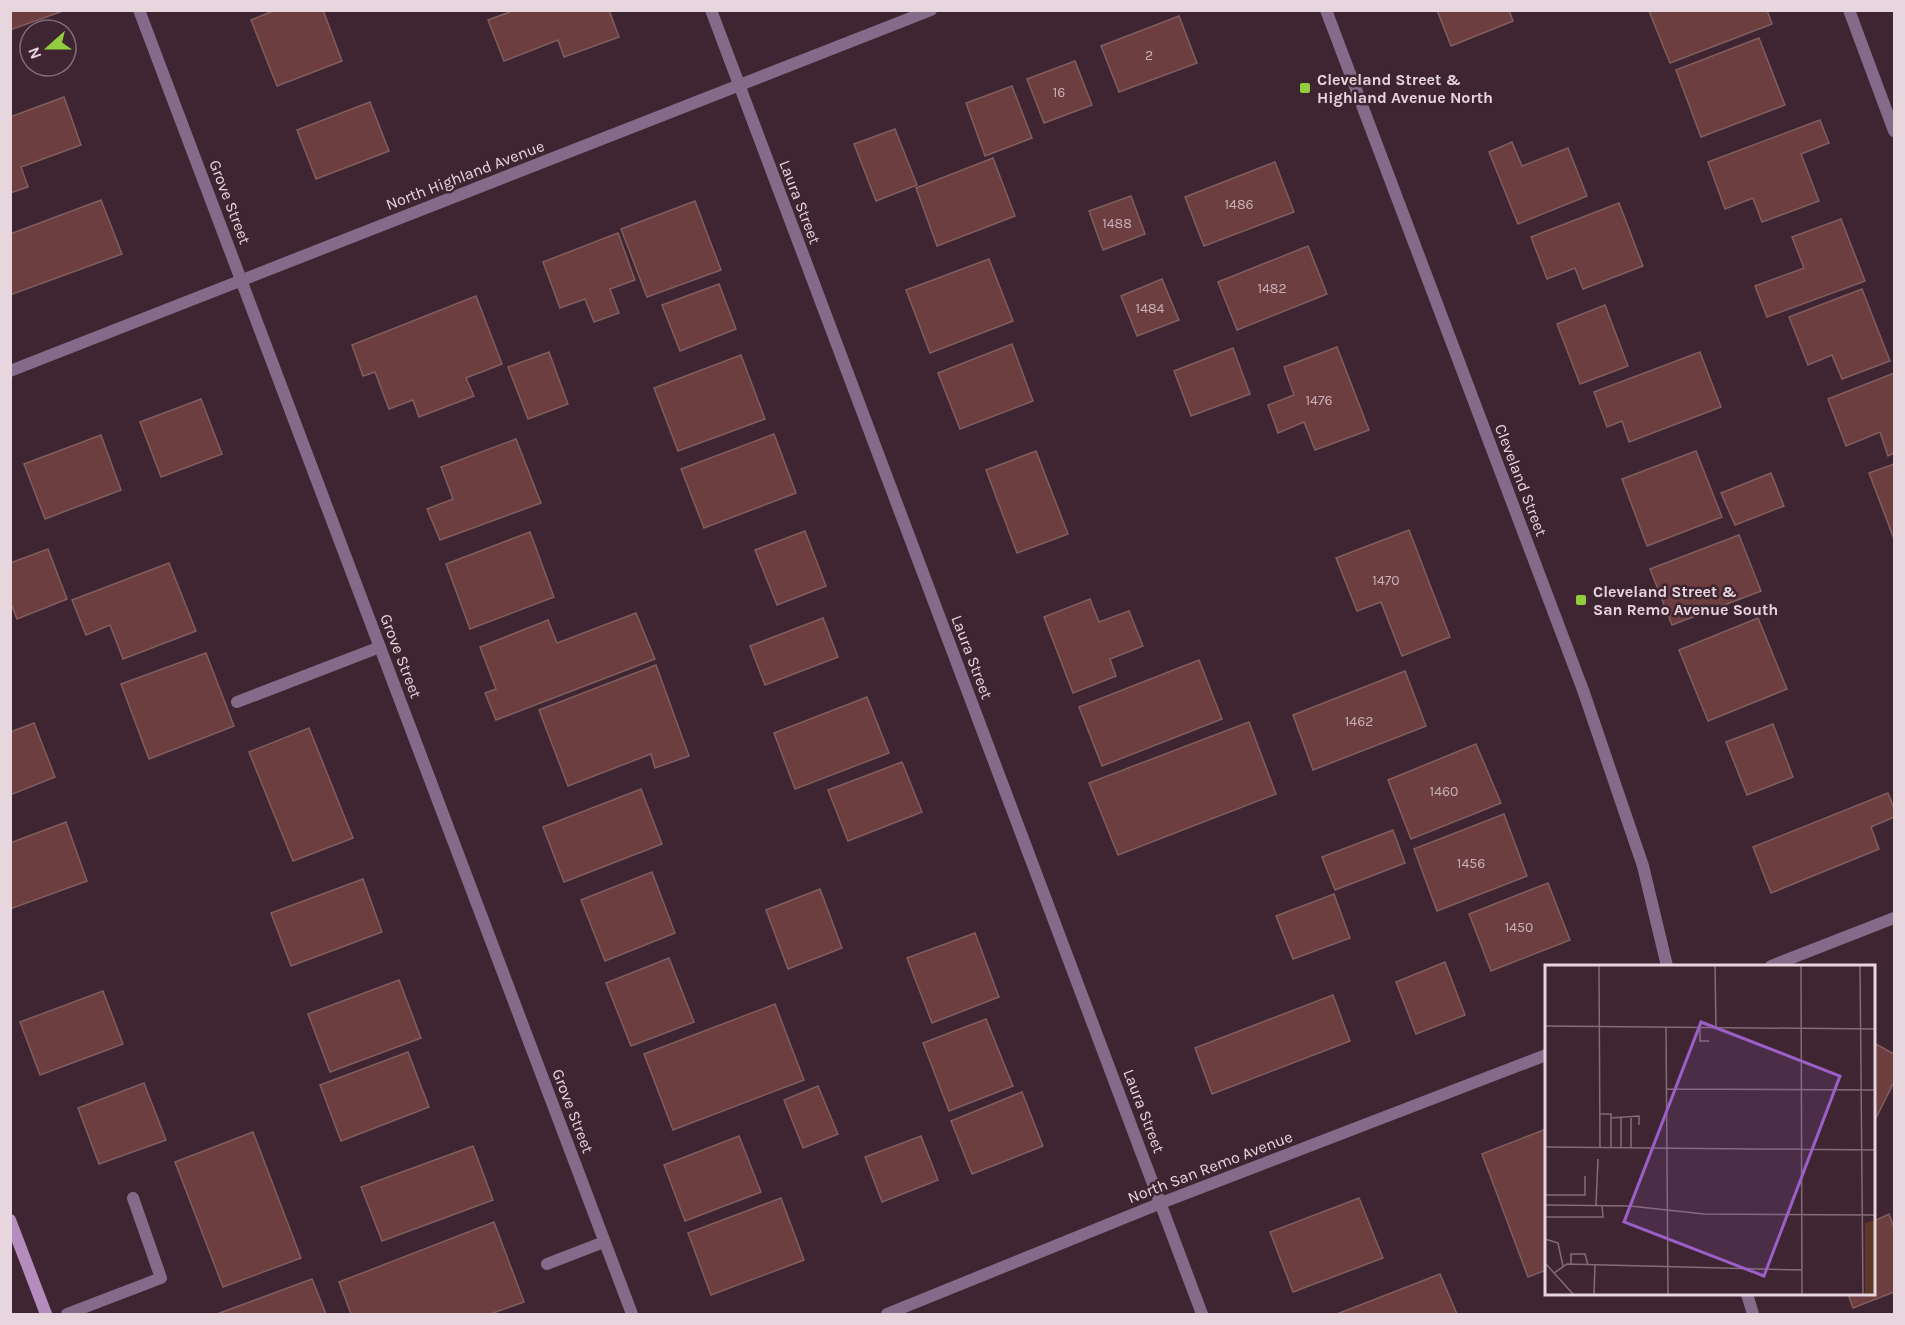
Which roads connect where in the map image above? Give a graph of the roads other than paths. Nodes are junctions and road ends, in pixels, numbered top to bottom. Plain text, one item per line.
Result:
1 (139, 10) edge
2 (711, 10) edge
3 (931, 10) edge
4 (1326, 10) edge
5 (1849, 10) edge
6 (739, 85) junction
7 (1894, 131) edge
8 (243, 281) junction
9 (10, 371) edge
10 (380, 647) junction
11 (237, 702) dead end
12 (1894, 918) edge
13 (1667, 965) edge
14 (1774, 965) edge
15 (1545, 1054) edge
16 (133, 1198) dead end
17 (1161, 1203) junction
18 (10, 1220) edge
19 (604, 1242) junction
20 (547, 1264) dead end
21 (1748, 1295) edge
22 (46, 1314) edge
23 (67, 1314) edge
24 (632, 1314) edge
25 (887, 1314) edge
26 (1202, 1314) edge
27 (1753, 1314) edge

1 - 8 street, Grove Street
2 - 6 street, Laura Street
3 - 6 street, North Highland Avenue
4 - 13 street, Cleveland Street
5 - 7 street
6 - 8 street, North Highland Avenue
6 - 17 street, Laura Street
8 - 9 street, North Highland Avenue
8 - 10 street, Grove Street
10 - 11 street
10 - 19 street, Grove Street
12 - 14 street
15 - 17 street, North San Remo Avenue
16 - 23 street
17 - 25 street, North San Remo Avenue
17 - 26 street, Laura Street
18 - 22 main road
19 - 20 street
19 - 24 street, Grove Street
21 - 27 street

